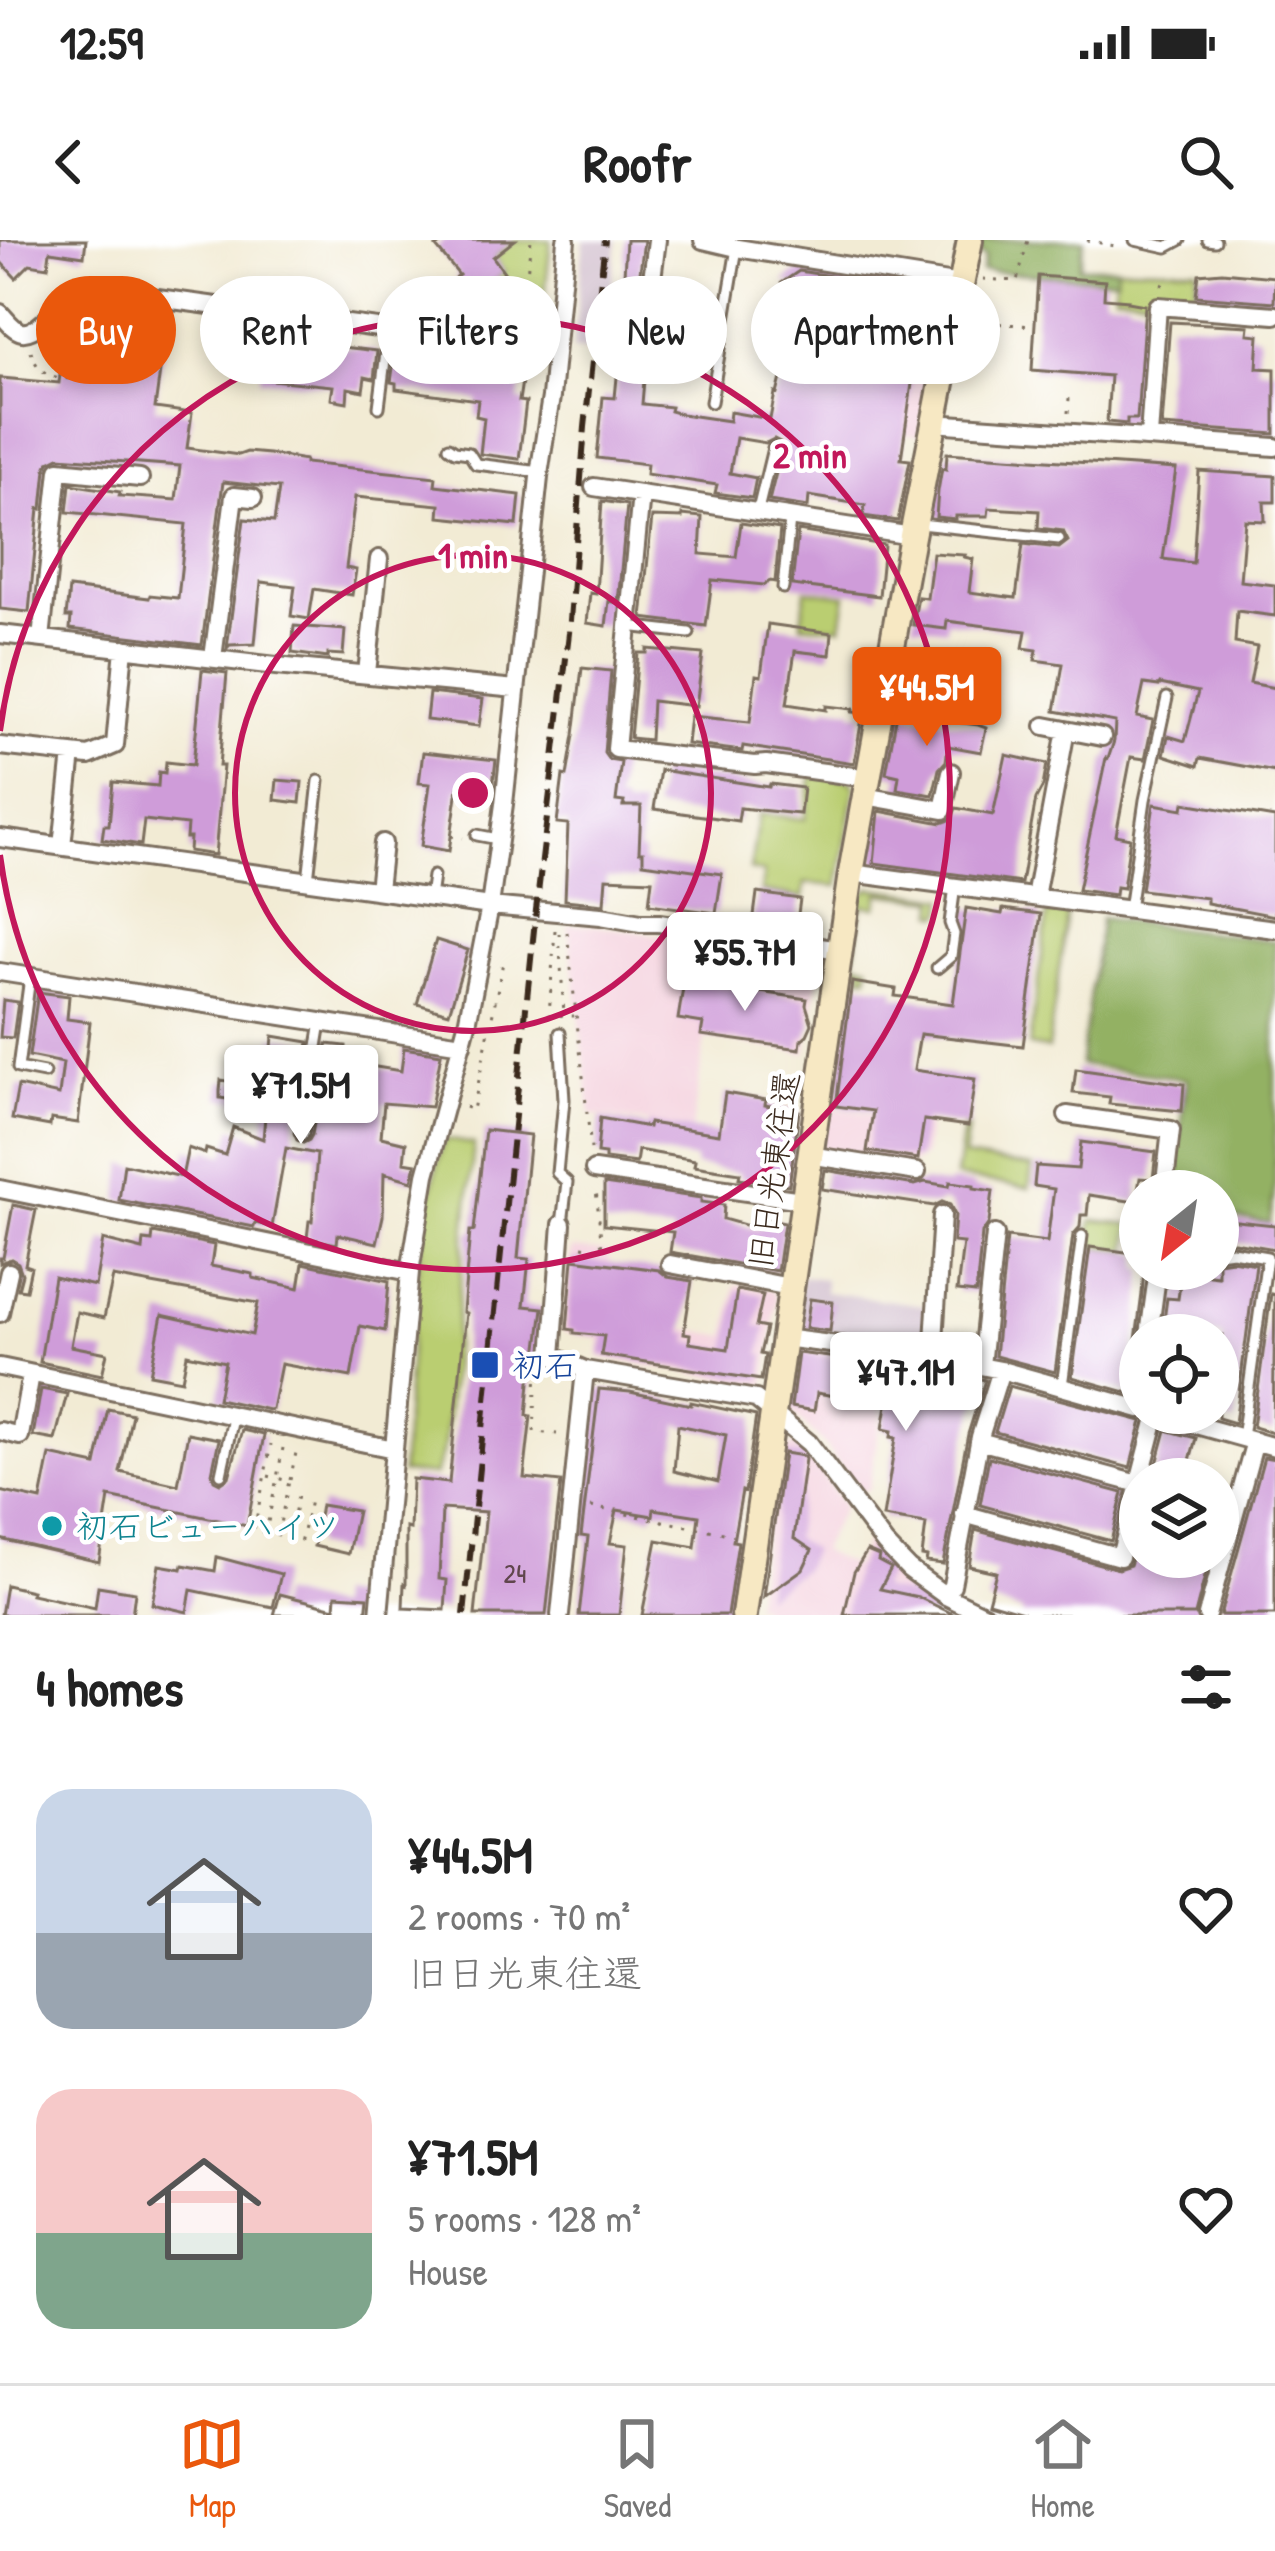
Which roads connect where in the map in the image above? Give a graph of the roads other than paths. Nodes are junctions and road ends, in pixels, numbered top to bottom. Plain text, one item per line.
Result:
1 (566, 240) edge
2 (657, 240) edge
3 (703, 240) edge
4 (970, 240) edge
5 (1135, 240) edge
6 (1180, 240) edge
7 (737, 248) junction
8 (652, 276) edge
9 (934, 276) edge
10 (969, 276) edge
11 (561, 287) edge
12 (2, 310) edge
13 (1275, 315) edge
14 (377, 324) edge
15 (379, 384) edge
16 (552, 384) edge
17 (943, 384) edge
18 (711, 402) dead end
19 (379, 407) dead end
20 (933, 423) junction
21 (1149, 437) junction
22 (448, 447) dead end
23 (1275, 447) edge
24 (772, 448) dead end
25 (539, 472) junction
26 (140, 478) dead end
27 (594, 487) dead end
28 (641, 494) junction
29 (253, 498) dead end
30 (757, 514) junction
31 (790, 519) junction
32 (913, 530) junction
33 (1059, 539) dead end
34 (379, 559) dead end
35 (783, 588) dead end
36 (627, 626) junction
37 (688, 633) dead end
38 (0, 634) edge
39 (41, 639) junction
40 (124, 648) junction
41 (213, 658) junction
42 (367, 673) junction
43 (516, 689) junction
44 (1167, 698) dead end
45 (1045, 726) dead end
46 (1066, 730) junction
47 (1102, 737) dead end
48 (0, 746) edge
49 (72, 754) junction
50 (951, 772) dead end
51 (320, 782) dead end
52 (866, 787) junction
53 (477, 835) dead end
54 (0, 838) edge
55 (499, 838) junction
56 (382, 843) dead end
57 (62, 847) junction
58 (851, 873) junction
59 (433, 876) dead end
60 (308, 880) junction
61 (955, 886) junction
62 (378, 890) junction
63 (1035, 896) junction
64 (430, 897) junction
65 (490, 905) junction
66 (1129, 910) junction
67 (1275, 929) edge
68 (840, 950) junction
69 (937, 968) dead end
70 (0, 972) edge
71 (30, 977) junction
72 (321, 1022) junction
73 (560, 1033) dead end
74 (462, 1044) junction
75 (44, 1073) dead end
76 (1067, 1115) dead end
77 (303, 1135) dead end
78 (809, 1155) junction
79 (594, 1170) road end
80 (1166, 1170) edge
81 (917, 1172) dead end
82 (0, 1189) edge
83 (802, 1201) junction
84 (942, 1215) dead end
85 (562, 1224) joint
86 (995, 1234) dead end
87 (1082, 1236) dead end
88 (1239, 1252) edge
89 (1271, 1257) edge
90 (670, 1264) dead end
91 (9, 1272) dead end
92 (410, 1272) junction
93 (790, 1287) junction
94 (0, 1312) edge
95 (783, 1338) junction
96 (933, 1357) junction
97 (981, 1366) junction
98 (0, 1367) edge
99 (586, 1370) junction
100 (1001, 1370) junction
101 (31, 1374) junction
102 (1062, 1386) junction
103 (1119, 1401) edge
104 (773, 1413) junction
105 (233, 1418) junction
106 (0, 1431) edge
107 (1229, 1434) edge
108 (1248, 1440) junction
109 (979, 1442) junction
110 (1275, 1447) edge
111 (394, 1449) junction
112 (221, 1474) dead end
113 (1119, 1476) edge
114 (964, 1514) junction
115 (1119, 1557) edge
116 (946, 1596) junction
117 (379, 1615) edge
118 (560, 1615) edge
119 (744, 1615) edge
120 (985, 1615) edge
121 (1208, 1615) edge

1 - 11 street
2 - 8 street
3 - 7 street
4 - 10 street, 旧日光東往還
5 - 6 lane
7 - 9 street
7 - 18 lane
12 - 14 street
13 - 21 street
15 - 19 lane
16 - 25 street
17 - 20 street, 旧日光東往還
20 - 21 street
20 - 32 street, 旧日光東往還
21 - 23 street
22 - 25 lane
24 - 30 lane
25 - 43 street
26 - 39 street
27 - 28 street
28 - 30 street
28 - 36 street
29 - 41 street
30 - 31 street
31 - 32 street
31 - 35 lane
32 - 33 lane
32 - 52 street, 旧日光東往還
34 - 42 street
36 - 37 lane
36 - 52 street
38 - 39 street
39 - 40 street
40 - 41 street
40 - 49 street
41 - 42 street
42 - 43 street
43 - 55 street
44 - 66 lane
45 - 46 street
46 - 47 street
46 - 63 street
48 - 49 street
49 - 57 street
50 - 52 street
51 - 60 lane
52 - 58 street, 旧日光東往還
53 - 55 lane
54 - 57 street
55 - 65 street
56 - 62 street
57 - 60 street
58 - 61 street
58 - 68 street, 旧日光東往還
59 - 64 lane
60 - 62 street
61 - 63 street
61 - 69 lane
62 - 64 street
63 - 66 street
64 - 65 street
65 - 68 street
65 - 74 street
66 - 67 street
68 - 78 street, 旧日光東往還
70 - 71 street
71 - 72 street
71 - 75 lane
72 - 74 street
72 - 77 lane
73 - 85 lane
74 - 92 street
76 - 80 street
78 - 81 street
78 - 83 street, 旧日光東往還
79 - 83 street
82 - 92 street
83 - 93 street, 旧日光東往還
84 - 96 street
85 - 99 street
86 - 97 street
87 - 102 lane
88 - 89 lane
89 - 108 lane
90 - 93 street
91 - 94 street
92 - 111 street
93 - 95 street, 旧日光東往還
95 - 96 street
95 - 104 street, 旧日光東往還
96 - 97 street
97 - 100 street
98 - 101 street
99 - 104 street
99 - 118 street
100 - 102 street
100 - 109 street
101 - 105 street
101 - 106 street
102 - 103 street
104 - 116 street
104 - 119 street, 旧日光東往還
105 - 111 street
105 - 112 lane
107 - 108 street
108 - 110 street
108 - 121 street
109 - 113 street
109 - 114 street
111 - 117 street
114 - 115 street
114 - 116 street
116 - 120 street

